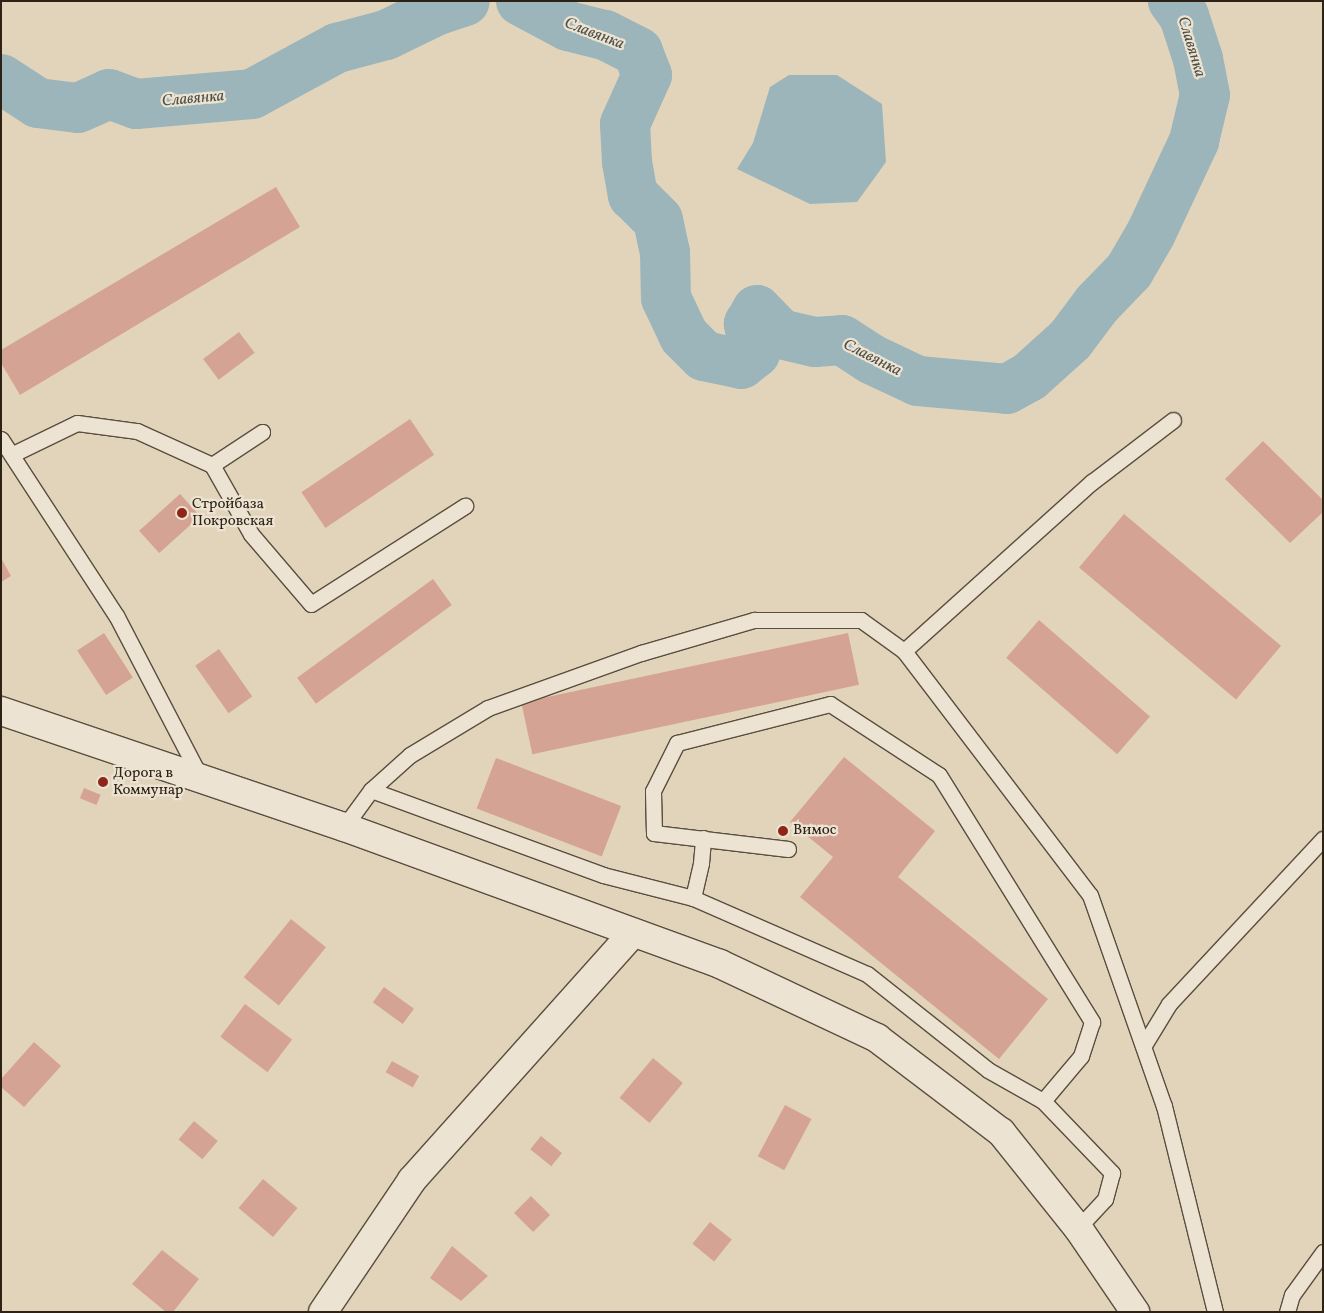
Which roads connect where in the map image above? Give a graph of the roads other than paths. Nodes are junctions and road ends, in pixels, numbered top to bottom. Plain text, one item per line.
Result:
1 (1173, 420) dead end
2 (262, 432) dead end
3 (1, 439) edge
4 (13, 454) junction
5 (212, 465) junction
6 (465, 506) dead end
7 (904, 651) junction
8 (1, 711) edge
9 (203, 781) junction
10 (371, 790) junction
11 (344, 827) junction
12 (703, 838) junction
13 (1323, 839) edge
14 (788, 849) dead end
15 (693, 898) junction
16 (633, 933) junction
17 (1144, 1045) junction
18 (1043, 1101) junction
19 (1078, 1228) junction
20 (1323, 1252) edge
21 (323, 1312) edge
22 (1135, 1312) edge
23 (1215, 1312) edge
24 (1287, 1312) edge

1 - 7 lane
2 - 5 lane
3 - 4 lane
4 - 5 lane
4 - 9 lane
5 - 6 lane
7 - 10 lane
7 - 17 lane
8 - 9 main road
9 - 11 main road
10 - 11 lane
10 - 15 lane
11 - 16 main road
12 - 14 lane
12 - 15 lane
12 - 18 lane
13 - 17 lane
15 - 18 lane
16 - 19 main road
16 - 21 main road
17 - 23 lane
18 - 19 lane
19 - 22 main road
20 - 24 lane

